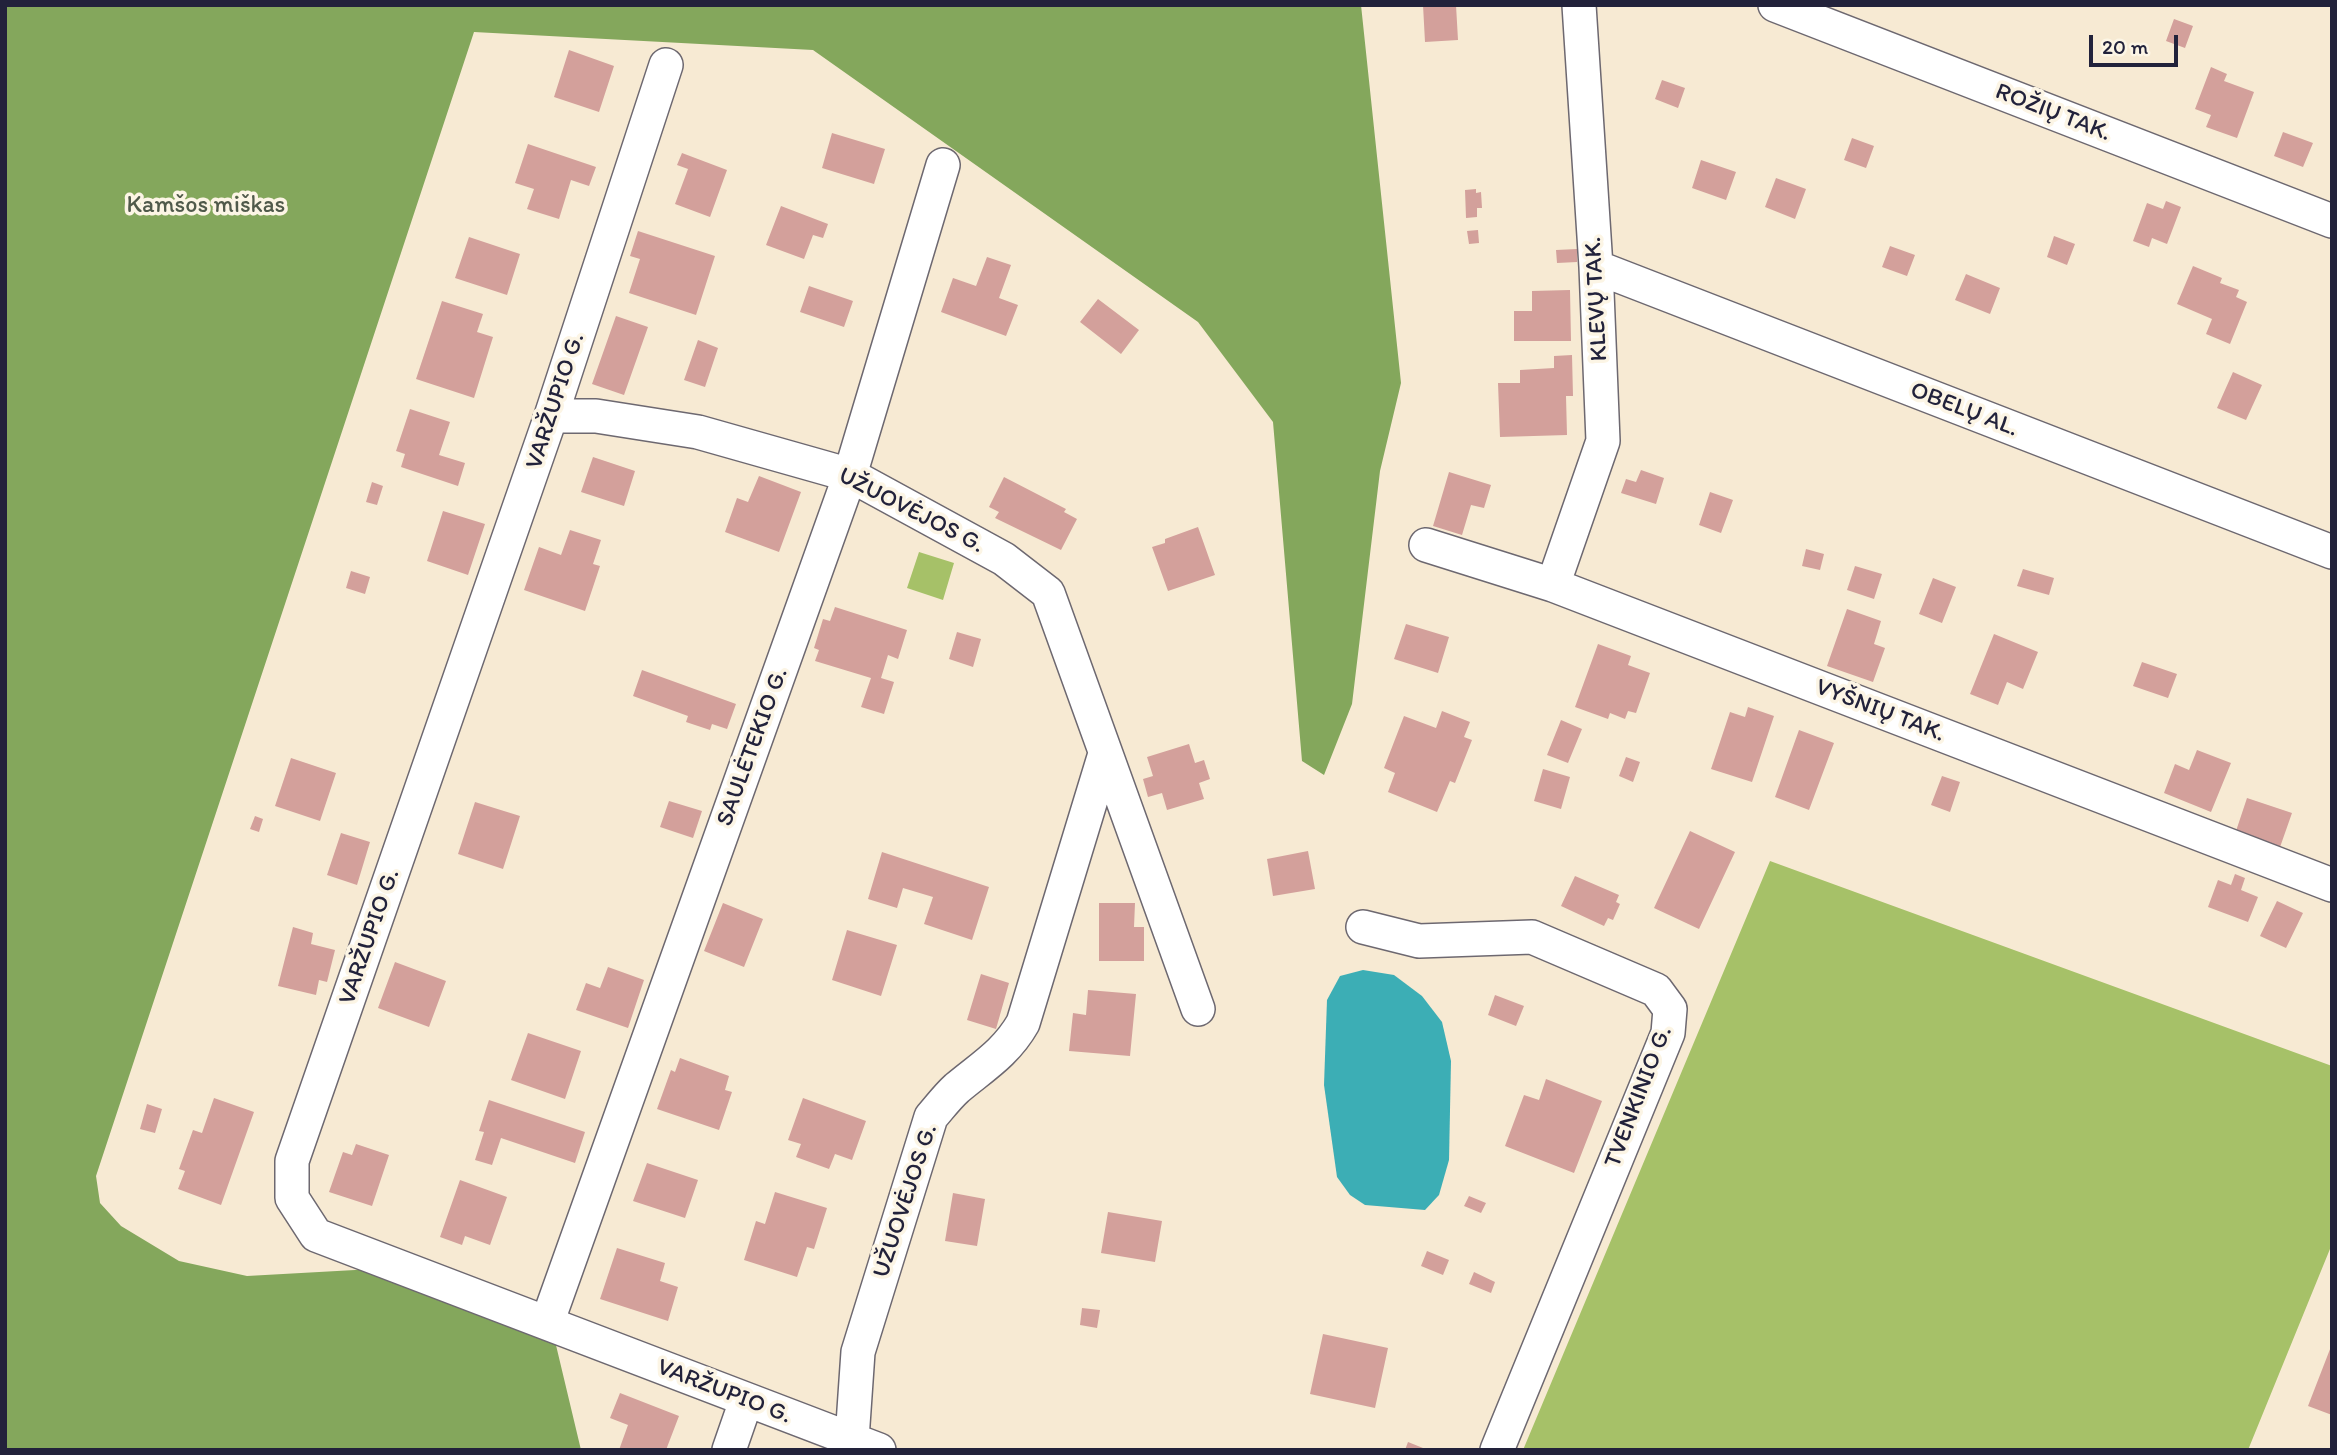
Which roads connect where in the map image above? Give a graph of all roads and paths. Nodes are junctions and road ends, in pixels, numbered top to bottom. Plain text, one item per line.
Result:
1 (1579, 5) edge
2 (1775, 5) edge
3 (666, 65) dead end
4 (943, 165) dead end
5 (2332, 221) edge
6 (1596, 267) junction
7 (551, 416) junction
8 (850, 475) junction
9 (1426, 545) dead end
10 (2332, 552) edge
11 (1553, 585) junction
12 (1104, 757) junction
13 (2332, 885) edge
14 (1363, 927) dead end
15 (1198, 1009) dead end
16 (547, 1323) junction
17 (746, 1401) junction
18 (865, 1444) edge
19 (729, 1450) edge
20 (1497, 1450) edge

1 - 6 street, KLEVŲ TAK.
2 - 5 street, ROŽIŲ TAK.
3 - 7 street, VARŽUPIO G.
4 - 8 street, SAULĖTEKIO G.
6 - 10 street, OBELŲ AL.
6 - 11 street, KLEVŲ TAK.
7 - 8 street, UŽUOVĖJOS G.
7 - 16 street, VARŽUPIO G.
8 - 12 street, UŽUOVĖJOS G.
8 - 16 street, SAULĖTEKIO G.
9 - 11 street, VYŠNIŲ TAK.
11 - 13 street, VYŠNIŲ TAK.
12 - 15 street, UŽUOVĖJOS G.
12 - 18 street, UŽUOVĖJOS G.
14 - 20 street, TVENKINIO G.
16 - 17 street, VARŽUPIO G.
17 - 18 street, VARŽUPIO G.
17 - 19 street

